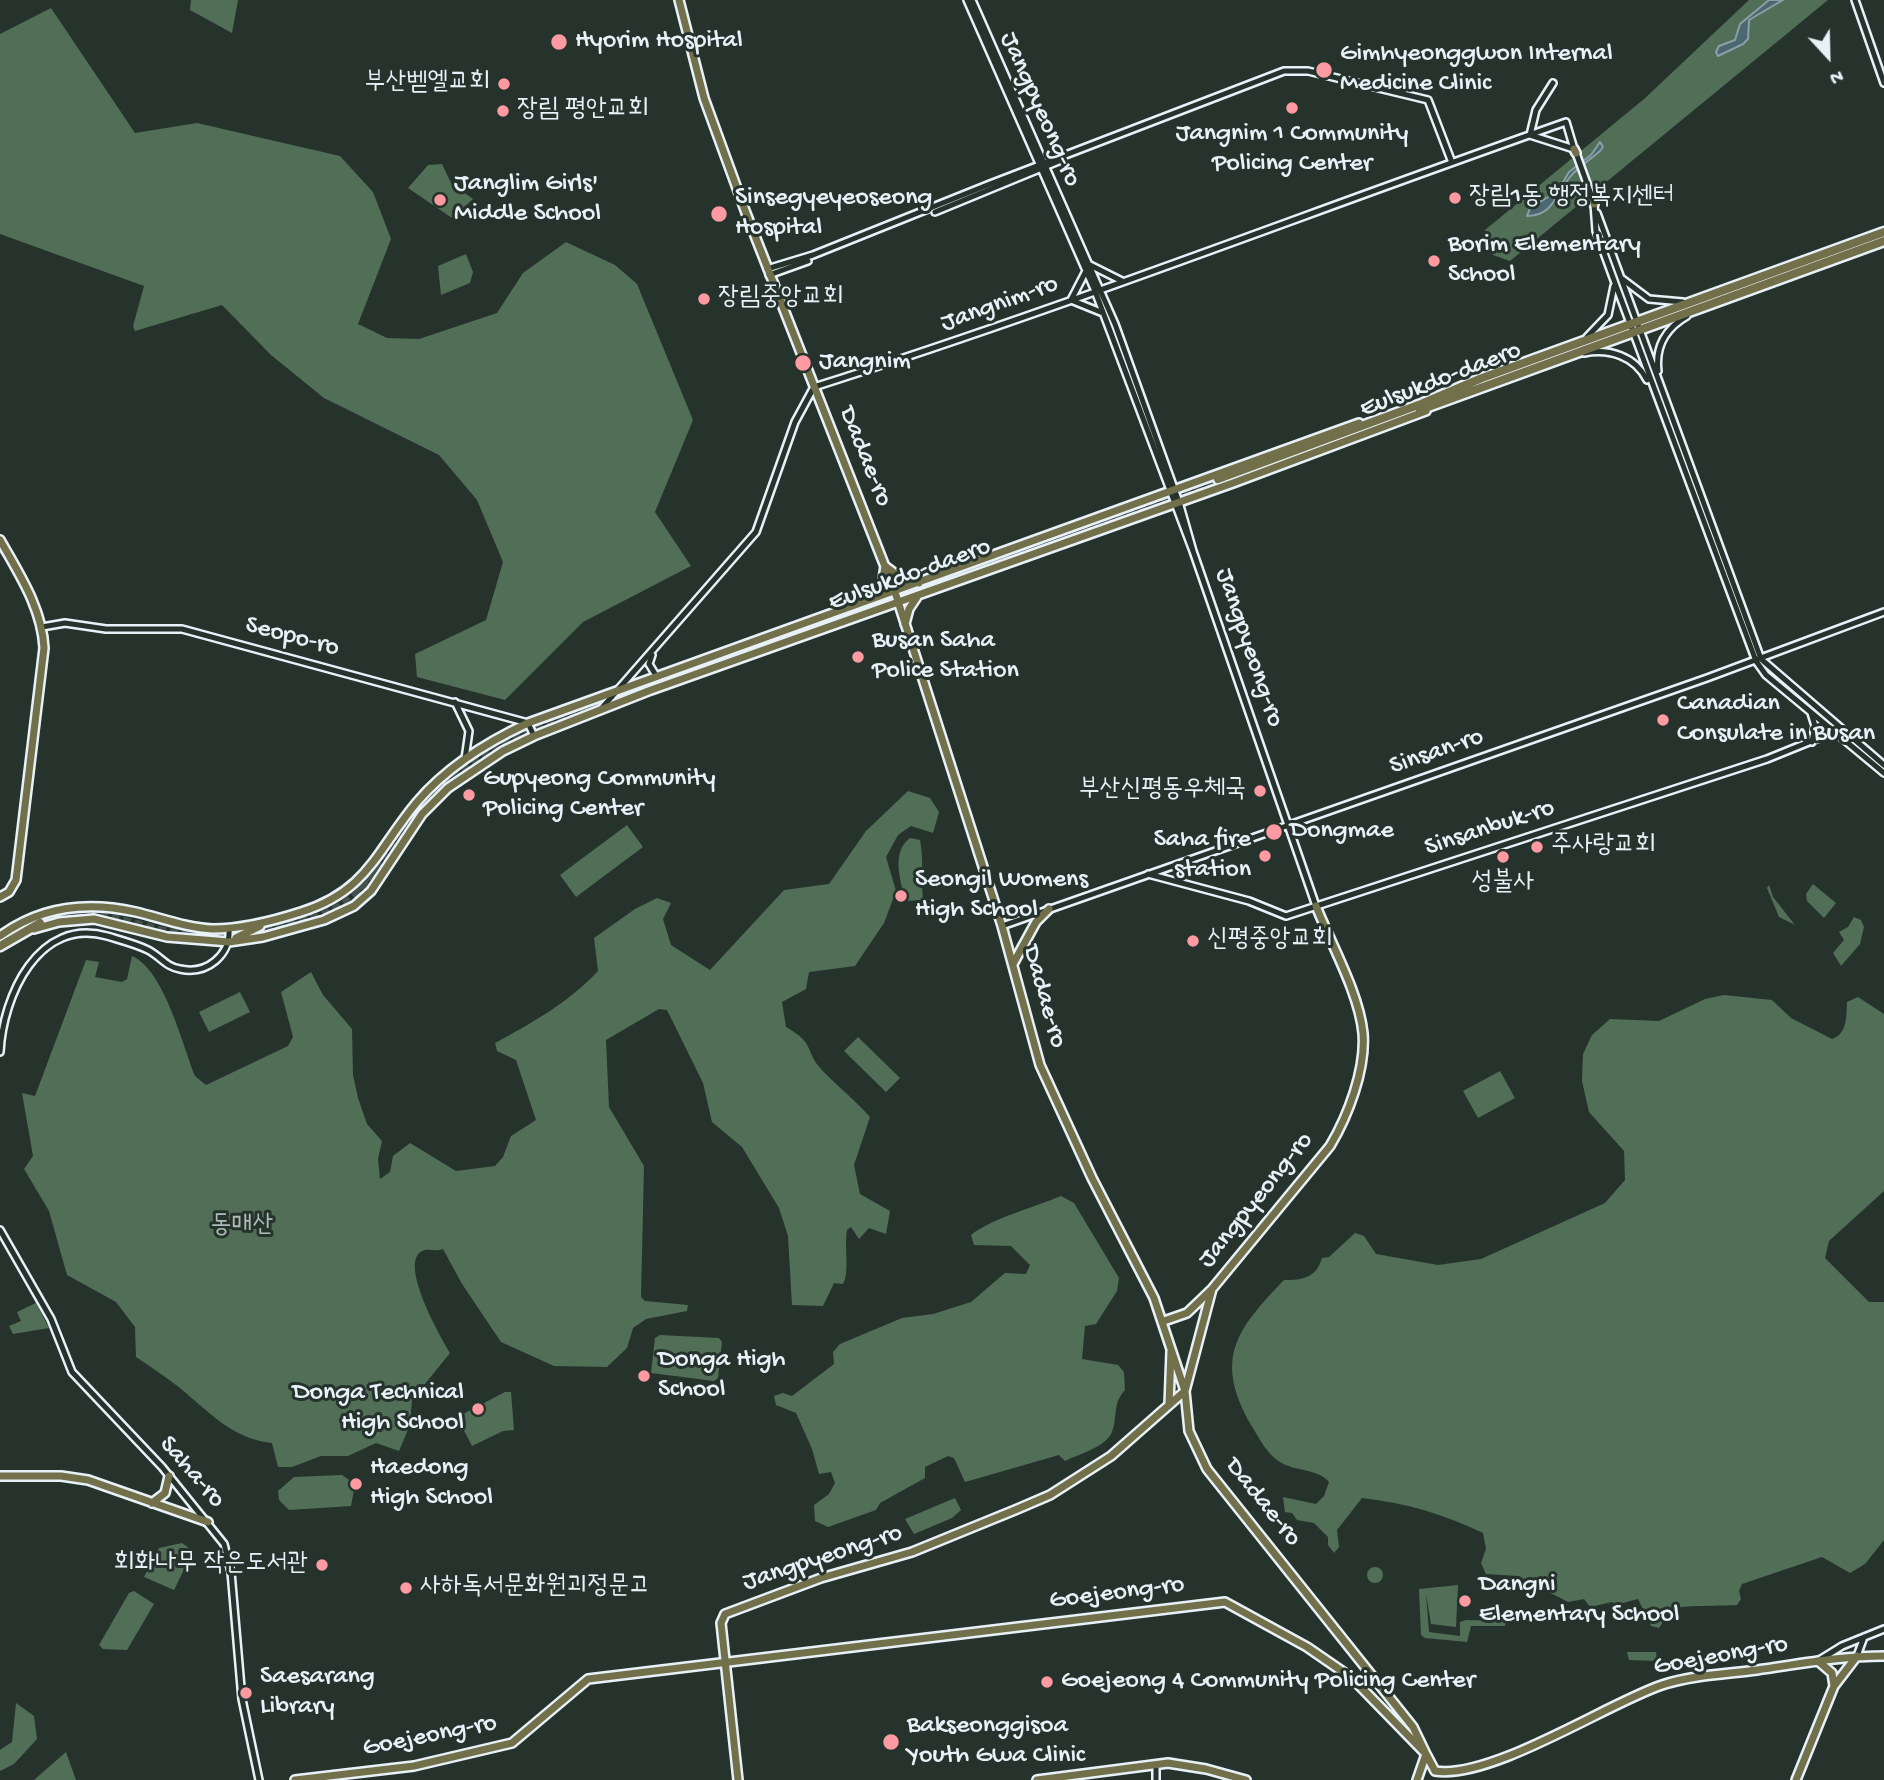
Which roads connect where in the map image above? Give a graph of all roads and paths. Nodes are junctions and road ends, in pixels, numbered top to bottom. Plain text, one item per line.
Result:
1 (679, 0) edge
2 (969, 0) edge
3 (1855, 0) edge
4 (1553, 83) dead end
5 (1884, 83) edge
6 (1530, 135) junction
7 (1575, 151) junction
8 (1451, 160) junction
9 (1043, 166) junction
10 (1593, 202) junction
11 (1884, 232) edge
12 (1884, 242) edge
13 (1088, 267) junction
14 (768, 272) junction
15 (1620, 278) junction
16 (1122, 281) junction
17 (1615, 283) junction
18 (1098, 290) junction
19 (1071, 300) junction
20 (1694, 306) junction
21 (1103, 313) junction
22 (1635, 327) junction
23 (1572, 346) junction
24 (1567, 356) junction
25 (1127, 369) junction
26 (1655, 382) junction
27 (814, 387) junction
28 (1438, 400) junction
29 (1218, 481) tunnel mouth
30 (1172, 490) junction
31 (1177, 503) junction
32 (0, 540) edge
33 (885, 566) junction
34 (919, 583) junction
35 (895, 592) junction
36 (917, 596) junction
37 (866, 603) junction
38 (898, 603) junction
39 (877, 610) junction
40 (1884, 612) edge
41 (905, 625) junction
42 (41, 627) junction
43 (652, 654) junction
44 (1758, 660) junction
45 (657, 677) junction
46 (616, 691) junction
47 (455, 702) junction
48 (601, 709) junction
49 (1811, 713) junction
50 (528, 723) junction
51 (1838, 731) junction
52 (534, 736) junction
53 (1812, 742) junction
54 (465, 759) junction
55 (1884, 765) edge
56 (1884, 773) edge
57 (1288, 825) junction
58 (1148, 874) junction
59 (0, 897) edge
60 (1317, 906) junction
61 (1049, 909) junction
62 (39, 921) tunnel mouth
63 (273, 921) junction
64 (1002, 926) junction
65 (229, 928) junction
66 (229, 942) junction
67 (0, 943) edge
68 (1013, 964) junction
69 (0, 1052) edge
70 (0, 1230) edge
71 (1212, 1289) junction
72 (1164, 1321) junction
73 (1171, 1343) junction
74 (1185, 1391) junction
75 (1169, 1405) junction
76 (0, 1476) edge
77 (169, 1476) junction
78 (152, 1503) junction
79 (208, 1522) junction
80 (1884, 1629) edge
81 (1864, 1637) junction
82 (1857, 1656) junction
83 (1884, 1656) edge
84 (725, 1661) junction
85 (1818, 1661) junction
86 (1834, 1686) junction
87 (1426, 1754) junction
88 (1156, 1765) junction
89 (259, 1780) edge
90 (295, 1780) edge
91 (738, 1780) edge
92 (1037, 1780) edge
93 (1156, 1780) edge
94 (1246, 1780) edge
95 (1417, 1780) edge
96 (1796, 1780) edge

1 - 14 main road, Dadae-ro
2 - 9 street, Jangpyeong-ro
3 - 5 street
4 - 6 street
6 - 7 street
6 - 7 street, Jangnim-ro
6 - 8 street, Jangnim-ro
7 - 10 street
8 - 9 street
8 - 16 street, Jangnim-ro
9 - 13 street, Jangpyeong-ro
9 - 14 street
10 - 15 street
10 - 17 street
11 - 20 highway, Eulsukdo-daero
12 - 20 highway, Eulsukdo-daero
13 - 16 street
13 - 18 street, Jangpyeong-ro
13 - 19 street
14 - 27 main road, Dadae-ro
15 - 20 street
15 - 22 street
16 - 18 street, Jangnim-ro
17 - 22 street
17 - 23 street
18 - 19 street, Jangnim-ro
18 - 21 street, Jangpyeong-ro
18 - 25 street, Jangpyeong-ro
19 - 21 street
19 - 27 street, Jangnim-ro
20 - 22 highway, Eulsukdo-daero
20 - 26 street
21 - 25 street, Jangpyeong-ro
22 - 23 highway, Eulsukdo-daero
22 - 24 highway, Eulsukdo-daero
22 - 26 street
23 - 28 highway, Eulsukdo-daero
24 - 26 street
24 - 28 highway, Eulsukdo-daero
25 - 30 street, Jangpyeong-ro
26 - 44 street
27 - 33 main road, Dadae-ro
27 - 43 street
28 - 29 highway
28 - 30 main road, Eulsukdo-daero
28 - 31 main road, Eulsukdo-daero
30 - 31 street, Jangpyeong-ro
30 - 34 main road, Eulsukdo-daero
31 - 36 main road, Eulsukdo-daero
31 - 57 street, Jangpyeong-ro
32 - 42 main road
33 - 34 main road
33 - 35 main road, Dadae-ro
33 - 37 main road
34 - 35 main road, Eulsukdo-daero
35 - 37 main road, Eulsukdo-daero
35 - 38 main road, Dadae-ro
36 - 38 main road, Eulsukdo-daero
36 - 41 main road
37 - 45 main road, Eulsukdo-daero
38 - 39 main road, Eulsukdo-daero
38 - 41 main road, Dadae-ro
39 - 41 main road
39 - 48 main road, Eulsukdo-daero
40 - 44 street, Sinsan-ro
41 - 64 main road, Dadae-ro
42 - 47 street, Seopo-ro
42 - 59 main road
43 - 45 street
43 - 46 street
44 - 49 street
44 - 51 street
44 - 57 street, Sinsan-ro
45 - 46 main road, Eulsukdo-daero
46 - 48 street
46 - 50 main road, Eulsukdo-daero
47 - 50 street, Seopo-ro
47 - 54 street
48 - 52 main road, Eulsukdo-daero
49 - 51 street
49 - 53 street
50 - 52 street
50 - 54 main road, Eulsukdo-daero
51 - 53 street, Sinsanbuk-ro
51 - 55 street
51 - 56 street
52 - 66 main road, Eulsukdo-daero
53 - 60 street, Sinsanbuk-ro
54 - 63 main road, Eulsukdo-daero
57 - 58 street, Sinsan-ro
57 - 60 street, Jangpyeong-ro
58 - 60 street, Sinsanbuk-ro
58 - 61 street, Sinsan-ro
60 - 71 main road, Jangpyeong-ro
61 - 64 street, Sinsan-ro
61 - 68 main road
62 - 67 highway
63 - 65 main road, Eulsukdo-daero
63 - 66 main road
64 - 68 main road, Dadae-ro
65 - 66 street
65 - 67 main road, Eulsukdo-daero
66 - 67 main road, Eulsukdo-daero
66 - 69 street
68 - 72 main road, Dadae-ro
70 - 77 street, Saha-ro
71 - 72 main road
71 - 74 main road, Jangpyeong-ro
72 - 73 main road, Dadae-ro
73 - 74 main road, Dadae-ro
73 - 75 main road
74 - 75 main road, Jangpyeong-ro
74 - 87 main road, Dadae-ro
75 - 84 main road, Jangpyeong-ro
76 - 78 main road
77 - 78 main road
77 - 79 street, Saha-ro
78 - 79 main road
79 - 89 street, Saha-ro
80 - 81 street
81 - 82 street
81 - 85 street
82 - 83 main road, Goejeong-ro
82 - 85 main road, Goejeong-ro
82 - 86 main road
84 - 87 main road, Goejeong-ro
84 - 90 main road, Goejeong-ro
84 - 91 main road, Jangpyeong-ro
85 - 86 main road
85 - 87 main road, Goejeong-ro
86 - 96 main road
87 - 95 main road
88 - 92 main road
88 - 93 street
88 - 94 main road

